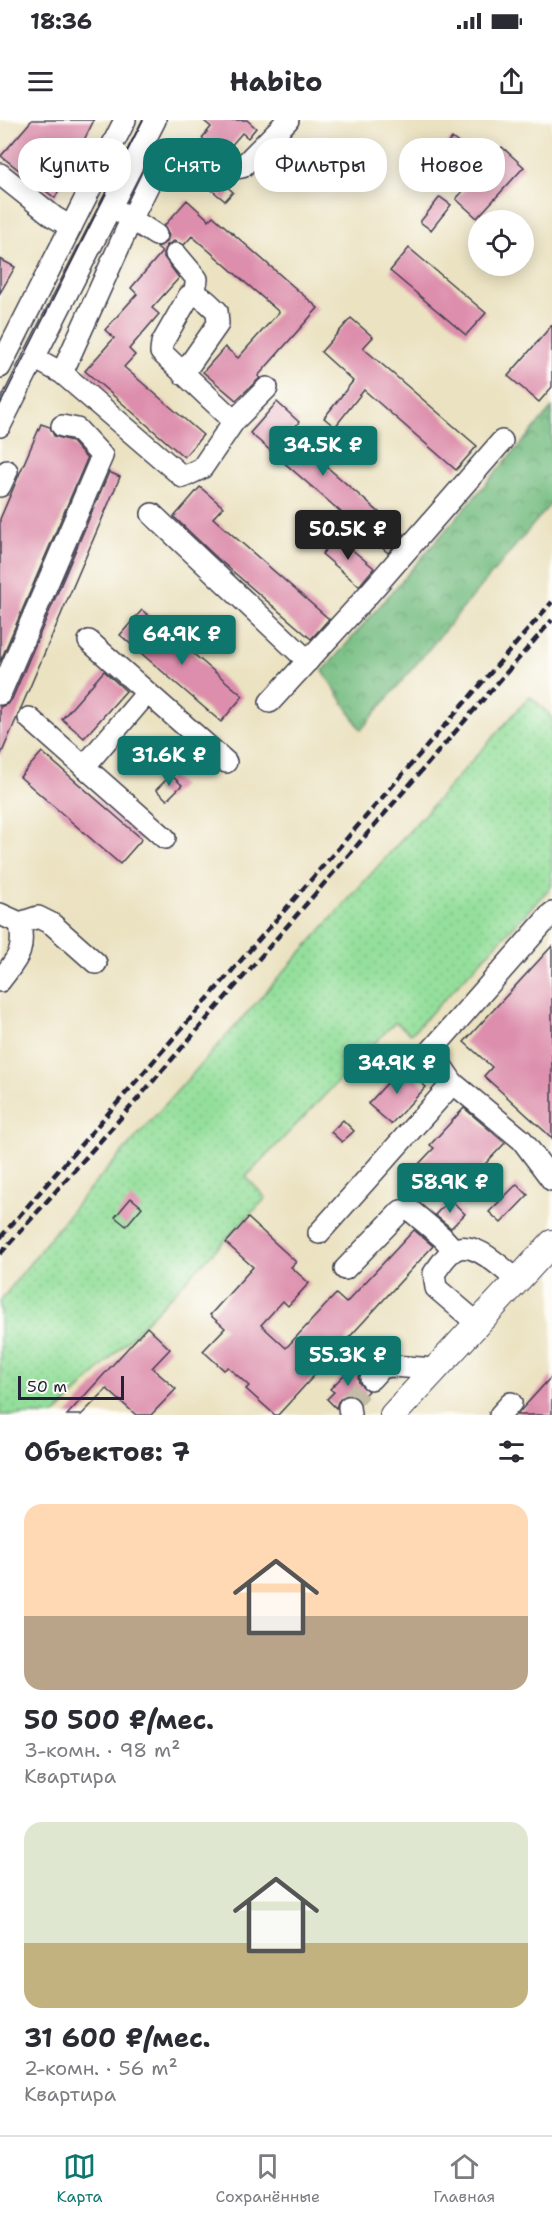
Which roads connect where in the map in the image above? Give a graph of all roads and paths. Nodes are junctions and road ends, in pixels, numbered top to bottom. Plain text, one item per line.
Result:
1 (125, 120) edge
2 (155, 120) edge
3 (288, 120) edge
4 (116, 138) edge
5 (0, 174) edge
6 (88, 192) joint
7 (112, 206) junction
8 (131, 220) junction
9 (71, 227) junction
10 (156, 235) dead end
11 (176, 254) dead end
12 (194, 295) junction
13 (34, 358) junction
14 (0, 367) edge
15 (62, 373) junction
16 (183, 374) junction
17 (267, 388) dead end
18 (234, 421) junction
19 (0, 426) edge
20 (62, 426) dead end
21 (502, 441) dead end
22 (152, 514) dead end
23 (89, 641) dead end
24 (308, 661) junction
25 (147, 693) junction
26 (0, 694) edge
27 (270, 702) dead end
28 (29, 718) dead end
29 (226, 762) dead end
30 (84, 766) junction
31 (165, 838) dead end
32 (552, 913) edge
33 (0, 914) edge
34 (20, 923) junction
35 (96, 963) dead end
36 (0, 981) edge
37 (453, 1083) junction
38 (552, 1180) edge
39 (319, 1233) dead end
40 (552, 1243) edge
41 (454, 1250) junction
42 (345, 1269) dead end
43 (518, 1281) junction
44 (478, 1324) junction
45 (436, 1369) junction
46 (371, 1379) tunnel mouth
47 (393, 1415) edge

1 - 4 street
2 - 7 street
3 - 8 street
5 - 9 street
6 - 7 street
6 - 9 street
7 - 8 street
7 - 13 street
8 - 10 street
8 - 15 street
9 - 14 street
11 - 12 street
12 - 16 street
12 - 16 street
13 - 15 street
13 - 19 street
15 - 18 street
16 - 18 street
17 - 18 street
20 - 26 street
21 - 24 street
22 - 24 street
23 - 25 street
24 - 27 street
25 - 29 street
25 - 30 street
28 - 30 street
30 - 31 street
32 - 37 street
33 - 34 street
34 - 35 street
34 - 36 street
37 - 38 street
37 - 39 street
40 - 43 main road
41 - 42 street
41 - 43 street
41 - 44 street
43 - 44 main road
44 - 45 main road
45 - 46 street
45 - 47 main road

